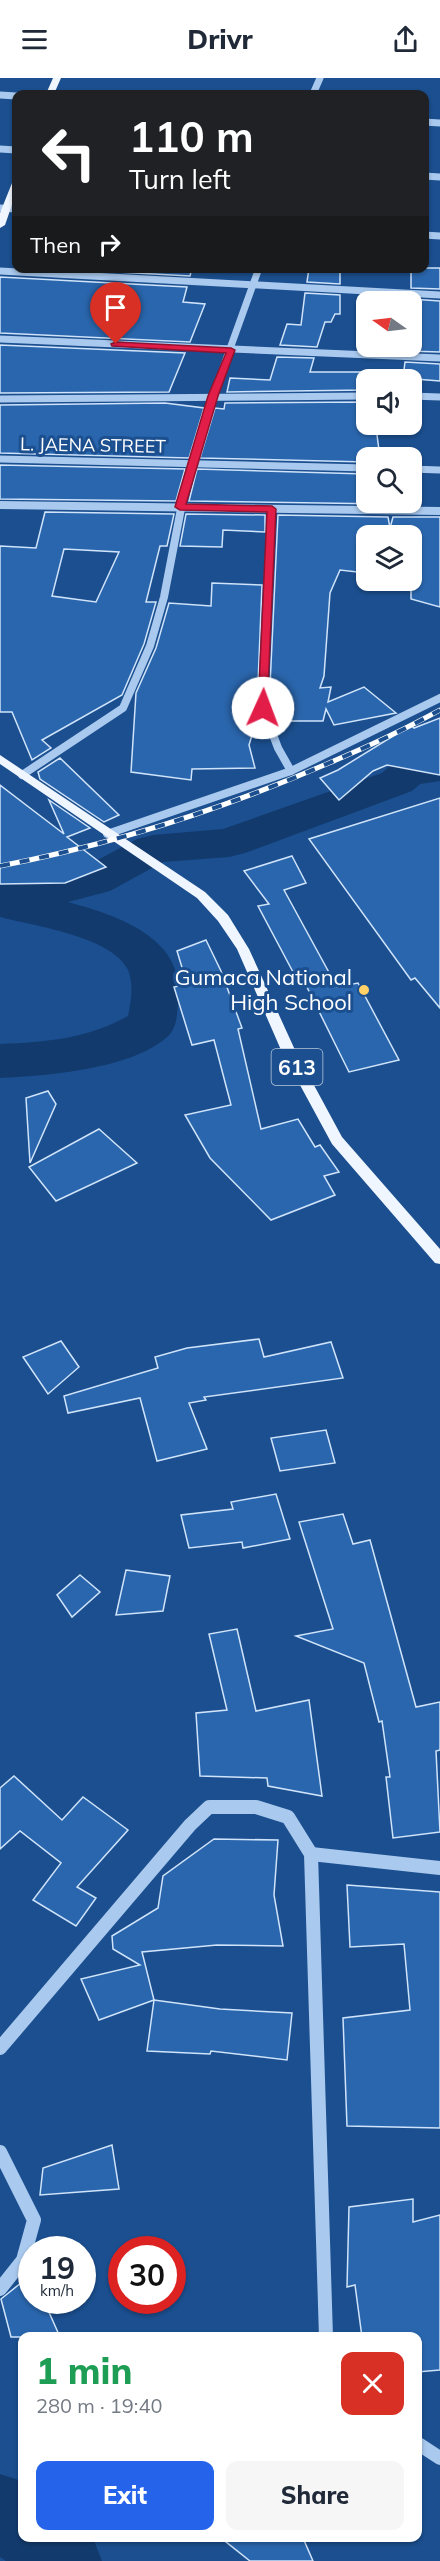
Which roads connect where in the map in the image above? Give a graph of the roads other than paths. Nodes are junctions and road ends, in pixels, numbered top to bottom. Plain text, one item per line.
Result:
1 (8, 209) edge
2 (0, 225) edge
3 (39, 273) edge
4 (257, 273) edge
5 (254, 284) junction
6 (440, 295) edge
7 (0, 339) edge
8 (231, 350) junction
9 (440, 358) edge
10 (213, 396) junction
11 (356, 396) edge
12 (422, 396) edge
13 (440, 396) edge
14 (0, 399) edge
15 (0, 459) edge
16 (193, 462) junction
17 (356, 468) edge
18 (422, 469) edge
19 (440, 470) edge
20 (0, 505) edge
21 (180, 507) junction
22 (272, 509) junction
23 (440, 511) edge
24 (440, 698) edge
25 (0, 759) edge
26 (291, 771) junction
27 (22, 775) junction
28 (107, 834) junction
29 (440, 1259) edge
30 (311, 1854) junction
31 (440, 1868) edge
32 (0, 2048) edge
33 (0, 2152) edge
34 (0, 2289) edge
35 (326, 2332) edge
36 (422, 2447) edge
37 (440, 2458) edge

1 - 2 main road
3 - 5 street
4 - 5 street
5 - 6 street
5 - 8 street
7 - 8 street
8 - 9 street
8 - 10 street
10 - 11 street
10 - 14 street
10 - 16 street
12 - 13 street
15 - 16 street, L. JAENA STREET
16 - 17 street, L. JAENA STREET
16 - 21 street
18 - 19 street
20 - 21 street
21 - 22 street
21 - 27 street
22 - 23 street
22 - 26 street
24 - 26 street
25 - 27 main road, 613
26 - 28 street
27 - 28 main road, 613
28 - 29 main road, 613
30 - 31 street
30 - 32 street
30 - 35 street
33 - 34 street
36 - 37 street

